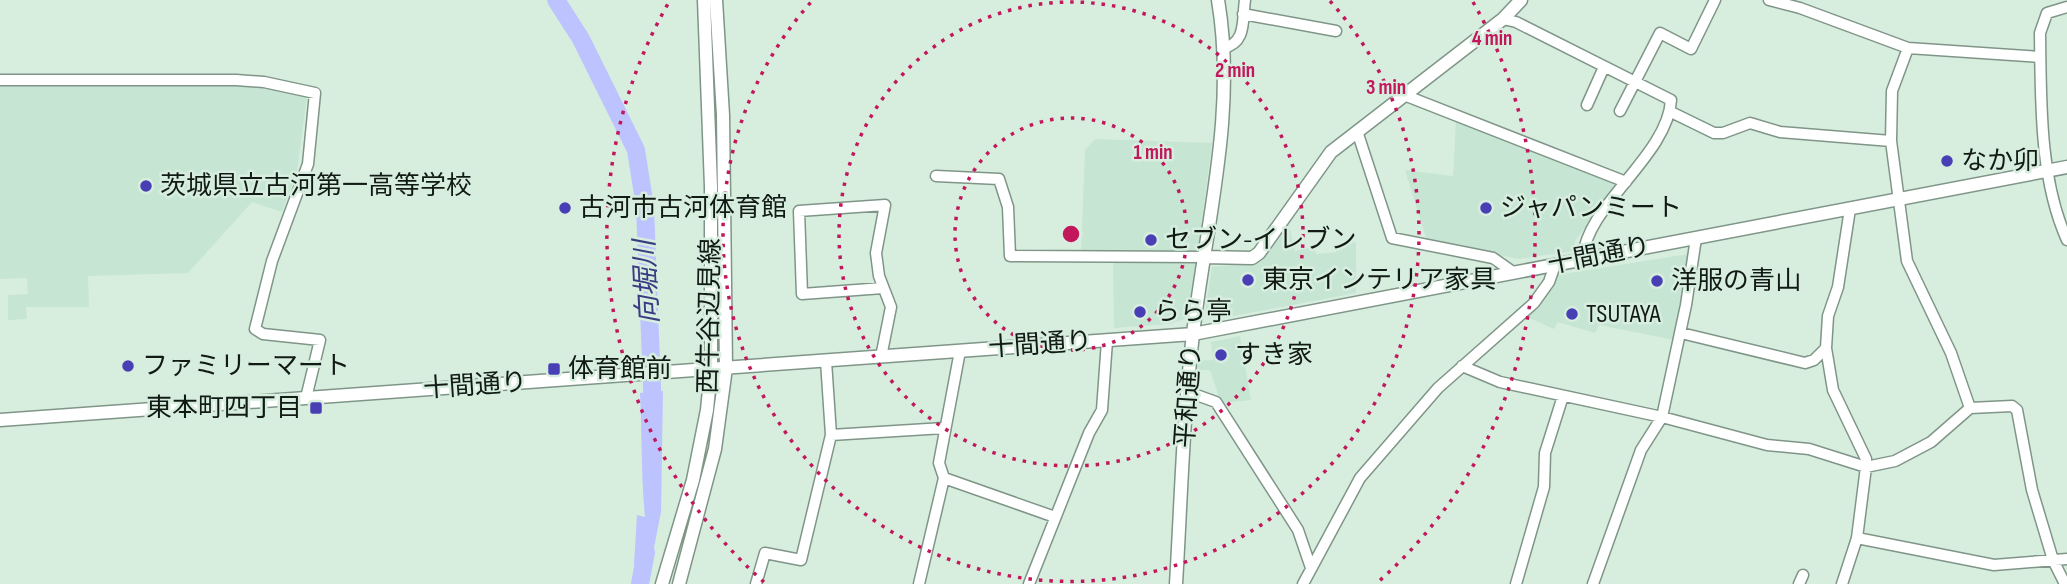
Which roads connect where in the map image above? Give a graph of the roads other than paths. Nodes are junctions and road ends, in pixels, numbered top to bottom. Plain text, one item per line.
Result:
1 (704, 0) edge
2 (716, 0) edge
3 (1219, 0) edge
4 (1245, 0) edge
5 (1521, 0) edge
6 (1714, 0) edge
7 (1769, 0) edge
8 (1800, 4) edge
9 (2067, 7) edge
10 (1243, 14) junction
11 (1503, 19) junction
12 (1336, 31) dead end
13 (1223, 48) junction
14 (1908, 48) junction
15 (2040, 57) junction
16 (1604, 67) junction
17 (0, 80) edge
18 (1635, 82) junction
19 (1404, 95) junction
20 (1587, 105) dead end
21 (1620, 111) dead end
22 (1671, 112) junction
23 (1357, 131) junction
24 (1891, 141) junction
25 (2067, 167) edge
26 (2048, 171) junction
27 (936, 176) dead end
28 (1626, 182) junction
29 (1899, 200) junction
30 (1850, 209) junction
31 (1696, 239) junction
32 (2067, 240) edge
33 (1204, 257) junction
34 (1583, 259) junction
35 (1556, 265) junction
36 (1513, 272) junction
37 (883, 288) junction
38 (1681, 333) junction
39 (1193, 334) junction
40 (1107, 341) junction
41 (1826, 348) junction
42 (960, 351) junction
43 (881, 357) junction
44 (826, 361) junction
45 (1462, 366) junction
46 (726, 368) junction
47 (711, 369) junction
48 (1188, 392) junction
49 (1563, 396) junction
50 (306, 398) junction
51 (1970, 408) junction
52 (1662, 417) junction
53 (0, 419) edge
54 (944, 428) junction
55 (831, 435) junction
56 (1866, 467) junction
57 (944, 478) junction
58 (1055, 516) junction
59 (1857, 538) junction
60 (2067, 559) edge
61 (2053, 560) junction
62 (1311, 568) junction
63 (662, 584) edge
64 (679, 584) edge
65 (757, 584) edge
66 (919, 584) edge
67 (1030, 584) edge
68 (1176, 584) edge
69 (1303, 584) edge
70 (1516, 584) edge
71 (1594, 584) edge
72 (1842, 584) edge
73 (2065, 584) edge

1 - 47 street, 西牛谷辺見線
2 - 46 street, 西牛谷辺見線
3 - 13 street, 平和通り
4 - 10 street
5 - 11 street
6 - 18 street
7 - 8 street
8 - 14 street
9 - 15 street
10 - 12 street
10 - 13 street
11 - 16 street
11 - 19 street
13 - 33 street, 平和通り
14 - 15 street
14 - 24 street
15 - 26 street
16 - 18 street
16 - 20 street
17 - 50 street
18 - 21 street
18 - 22 street
19 - 23 street
19 - 28 street
22 - 24 street
22 - 28 street
23 - 33 street
23 - 36 street
24 - 29 street
25 - 26 street, 十間通り
26 - 29 street, 十間通り
26 - 32 street
27 - 33 street
28 - 34 street
29 - 30 street, 十間通り
29 - 51 street
30 - 31 street, 十間通り
30 - 41 street
31 - 34 street, 十間通り
31 - 38 street
33 - 39 street, 平和通り
34 - 35 street, 十間通り
35 - 36 street, 十間通り
35 - 45 street
36 - 39 street, 十間通り
37 - 37 street
37 - 43 street
38 - 41 street
38 - 52 street
39 - 40 street, 十間通り
39 - 48 street, 平和通り
40 - 42 street, 十間通り
40 - 58 street
41 - 56 street
42 - 43 street, 十間通り
42 - 54 street
43 - 44 street, 十間通り
44 - 46 street, 十間通り
44 - 55 street
45 - 49 street
45 - 62 street
46 - 47 street, 十間通り
46 - 64 street, 西牛谷辺見線
47 - 50 street, 十間通り
47 - 63 street, 西牛谷辺見線
48 - 62 street
48 - 68 street, 平和通り
49 - 52 street
49 - 70 street
50 - 53 street, 十間通り
51 - 56 street
51 - 61 street
52 - 56 street
52 - 71 street
54 - 55 street
54 - 57 street
55 - 65 street
56 - 59 street
57 - 58 street
57 - 66 street
58 - 67 street
59 - 61 street
59 - 72 street
60 - 61 street
61 - 73 street
62 - 69 street

